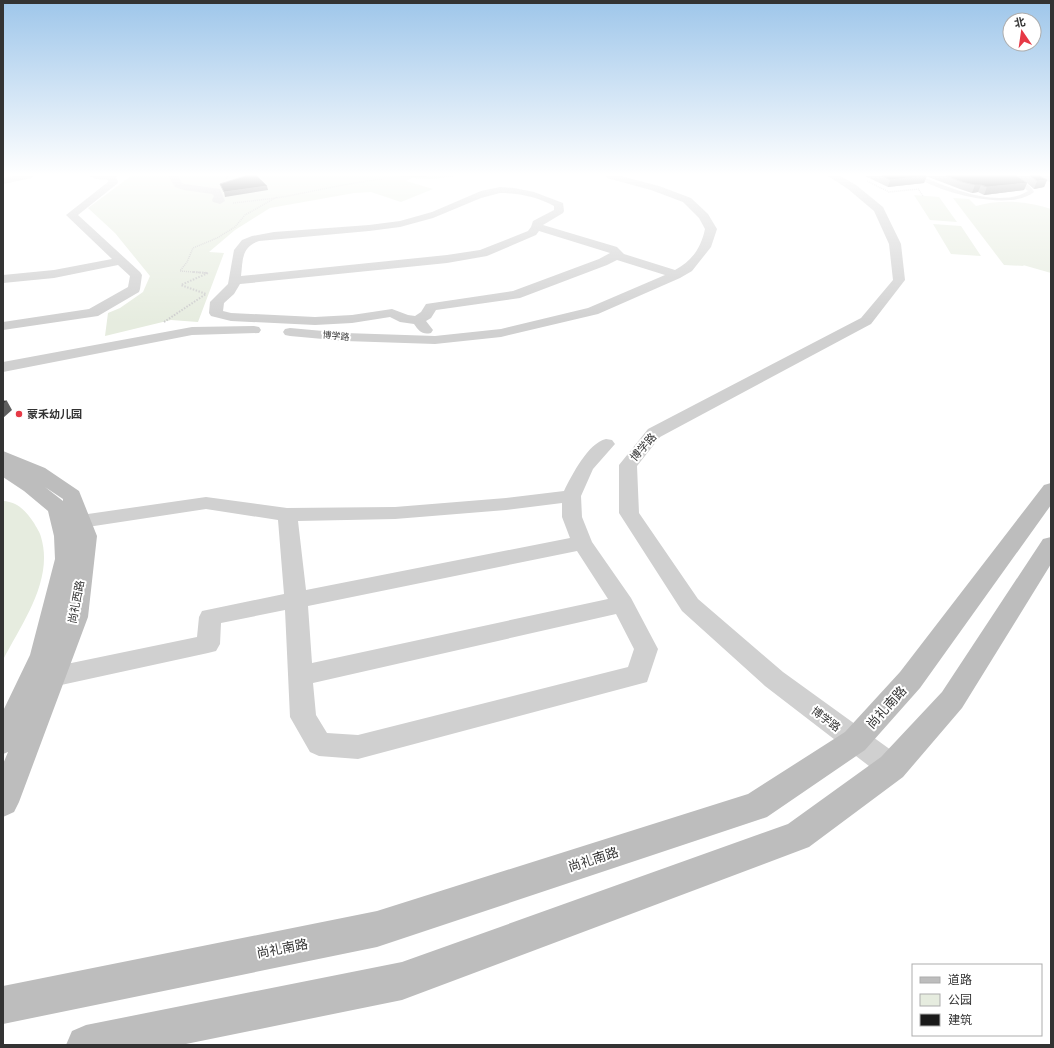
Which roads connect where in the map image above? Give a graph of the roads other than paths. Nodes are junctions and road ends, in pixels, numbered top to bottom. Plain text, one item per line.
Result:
1 (82, 225) edge
2 (392, 225) edge
3 (709, 225) edge
4 (886, 225) edge
5 (537, 227) joint
6 (615, 255) junction
7 (121, 261) junction
8 (676, 275) junction
9 (3, 279) edge
10 (234, 281) junction
11 (431, 307) junction
12 (392, 313) junction
13 (418, 320) junction
14 (3, 326) edge
15 (435, 340) junction
16 (93, 348) junction
17 (3, 355) edge
18 (3, 367) edge
19 (606, 444) dead end
20 (3, 457) edge
21 (3, 471) edge
22 (1051, 490) edge
23 (571, 496) junction
24 (287, 515) junction
25 (81, 521) junction
26 (582, 543) junction
27 (1051, 545) edge
28 (296, 600) junction
29 (623, 604) junction
30 (300, 676) junction
31 (52, 677) junction
32 (3, 740) edge
33 (855, 741) junction
34 (892, 767) junction
35 (3, 802) edge
36 (3, 1005) edge
37 (86, 1045) edge

1 - 7 street
2 - 10 street
3 - 8 street, 博学路
4 - 33 street, 博学路
5 - 6 street
5 - 10 street
6 - 8 street
6 - 11 street
7 - 9 street
7 - 14 street
8 - 15 street, 博学路
10 - 12 street
11 - 12 street
11 - 13 street
12 - 13 street
13 - 15 street
15 - 16 street, 博学路
16 - 17 street
16 - 18 street, 博学路
19 - 23 street
20 - 25 main road, 尚礼西路
21 - 32 main road, 尚礼西路
22 - 33 main road, 尚礼南路
23 - 24 street
23 - 26 street
24 - 25 street
24 - 28 street
25 - 31 main road, 尚礼西路
26 - 28 street
26 - 29 street
27 - 34 main road
28 - 30 street
28 - 31 street
29 - 30 street
29 - 30 street
31 - 35 main road, 尚礼西路
33 - 34 street, 博学路
33 - 36 main road, 尚礼南路
34 - 37 main road

